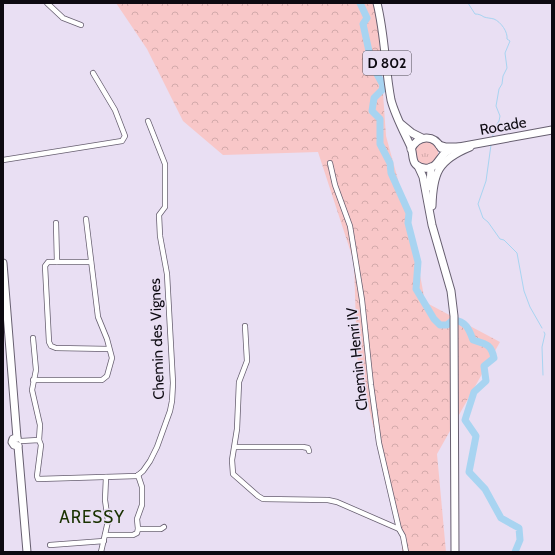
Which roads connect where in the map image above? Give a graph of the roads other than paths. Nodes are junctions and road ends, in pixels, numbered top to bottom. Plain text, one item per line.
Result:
1 (47, 3) edge
2 (378, 3) edge
3 (81, 24) dead end
4 (94, 73) dead end
5 (148, 121) dead end
6 (399, 123) junction
7 (552, 130) edge
8 (422, 138) junction
9 (480, 143) junction
10 (439, 145) junction
11 (459, 147) junction
12 (412, 149) junction
13 (441, 156) junction
14 (3, 160) edge
15 (330, 163) dead end
16 (418, 166) junction
17 (431, 167) junction
18 (432, 206) junction
19 (86, 218) dead end
20 (56, 223) dead end
21 (436, 236) junction
22 (57, 262) junction
23 (91, 262) junction
24 (3, 263) edge
25 (245, 326) dead end
26 (33, 338) dead end
27 (109, 349) junction
28 (33, 380) junction
29 (39, 440) junction
30 (15, 442) junction
31 (235, 447) junction
32 (309, 451) dead end
33 (138, 475) junction
34 (106, 477) junction
35 (164, 527) dead end
36 (138, 529) junction
37 (398, 529) junction
38 (454, 532) junction
39 (105, 535) junction
40 (104, 541) junction
41 (50, 545) dead end
42 (27, 552) edge
43 (102, 552) edge
44 (406, 552) edge
45 (451, 552) edge
46 (455, 552) edge

1 - 3 street
2 - 6 main road, D 802
4 - 14 street
5 - 33 street, Chemin des Vignes
6 - 8 main road
6 - 12 main road, D 802
7 - 9 main road, Rocade
8 - 10 main road
8 - 12 main road
9 - 11 main road, Rocade
9 - 18 main road
10 - 11 main road
10 - 13 main road
11 - 13 main road
12 - 16 main road
13 - 17 main road
15 - 37 street, Chemin Henri IV
16 - 17 main road
16 - 21 main road
17 - 18 main road
18 - 21 main road
19 - 23 street
20 - 22 street
21 - 38 main road
22 - 23 street
22 - 27 street
23 - 27 street
24 - 30 main road
25 - 31 street
26 - 28 street
27 - 28 street
28 - 29 street
29 - 30 street
29 - 34 street
30 - 42 main road
31 - 32 street
31 - 37 street
33 - 34 street
33 - 36 street
34 - 39 street
35 - 36 street
36 - 39 street
37 - 44 street, Chemin Henri IV
38 - 45 main road
38 - 46 main road
39 - 40 street
40 - 41 street
40 - 43 street

